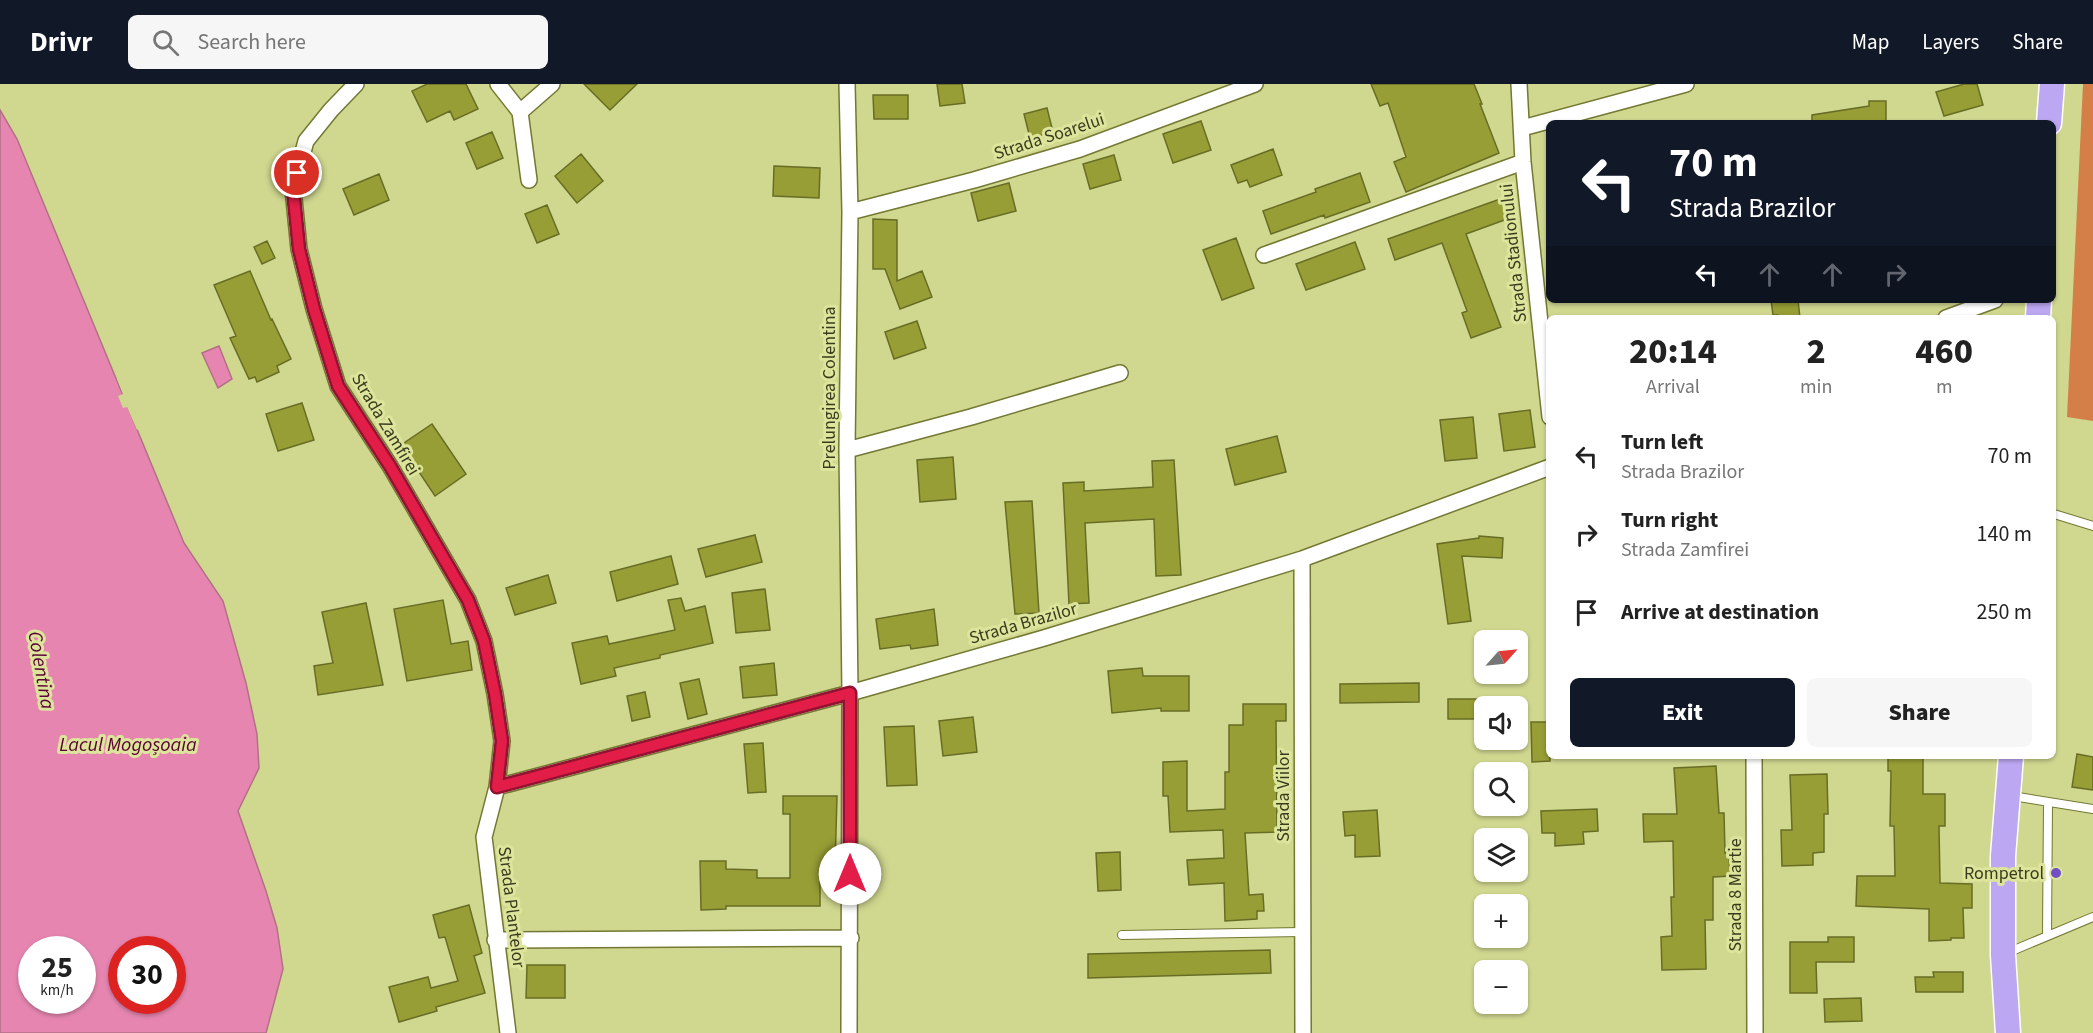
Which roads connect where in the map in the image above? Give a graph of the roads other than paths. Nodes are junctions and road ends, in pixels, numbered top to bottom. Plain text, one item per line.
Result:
1 (356, 84) edge
2 (498, 84) edge
3 (552, 84) edge
4 (848, 84) edge
5 (1255, 84) edge
6 (1519, 84) edge
7 (1686, 84) edge
8 (2052, 84) edge
9 (520, 112) junction
10 (1552, 120) edge
11 (2049, 120) edge
12 (1546, 122) edge
13 (1522, 128) junction
14 (1523, 162) junction
15 (529, 180) dead end
16 (850, 212) junction
17 (1264, 255) dead end
18 (1987, 303) edge
19 (1954, 315) edge
20 (1120, 373) dead end
21 (1546, 379) edge
22 (848, 450) junction
23 (1546, 468) edge
24 (2056, 515) edge
25 (2093, 526) edge
26 (1302, 559) junction
27 (850, 693) junction
28 (1754, 759) edge
29 (2011, 759) edge
30 (497, 787) junction
31 (2008, 795) junction
32 (2048, 803) junction
33 (2093, 809) edge
34 (2093, 917) edge
35 (1302, 932) junction
36 (1122, 935) dead end
37 (2048, 935) junction
38 (851, 938) junction
39 (495, 940) junction
40 (2003, 955) junction
41 (508, 1033) edge
42 (849, 1033) edge
43 (1303, 1033) edge
44 (1755, 1033) edge
45 (2008, 1033) edge

1 - 30 street, Strada Zamfirei
2 - 9 street
3 - 9 street
4 - 16 street, Prelungirea Colentina
5 - 16 street, Strada Soarelui
6 - 13 street, Strada Stadionului
7 - 10 street
8 - 11 main road
9 - 15 street
12 - 13 street
13 - 14 street, Strada Stadionului
14 - 17 street
14 - 21 street, Strada Stadionului
16 - 22 street, Prelungirea Colentina
18 - 19 street
20 - 22 street
22 - 27 street, Prelungirea Colentina
23 - 26 street, Strada Brazilor
24 - 25 lane
26 - 27 street, Strada Brazilor
26 - 35 street, Strada Viilor
27 - 30 street, Strada Brazilor
27 - 38 street, Prelungirea Colentina
28 - 44 street, Strada 8 Martie
29 - 31 main road
30 - 39 street, Strada Plantelor
31 - 32 lane
31 - 40 main road
32 - 33 lane
32 - 37 lane
34 - 37 lane
35 - 36 lane
35 - 43 street, Strada Viilor
37 - 40 lane
38 - 39 street
38 - 42 street, Prelungirea Colentina
39 - 41 street, Strada Plantelor
40 - 45 main road

